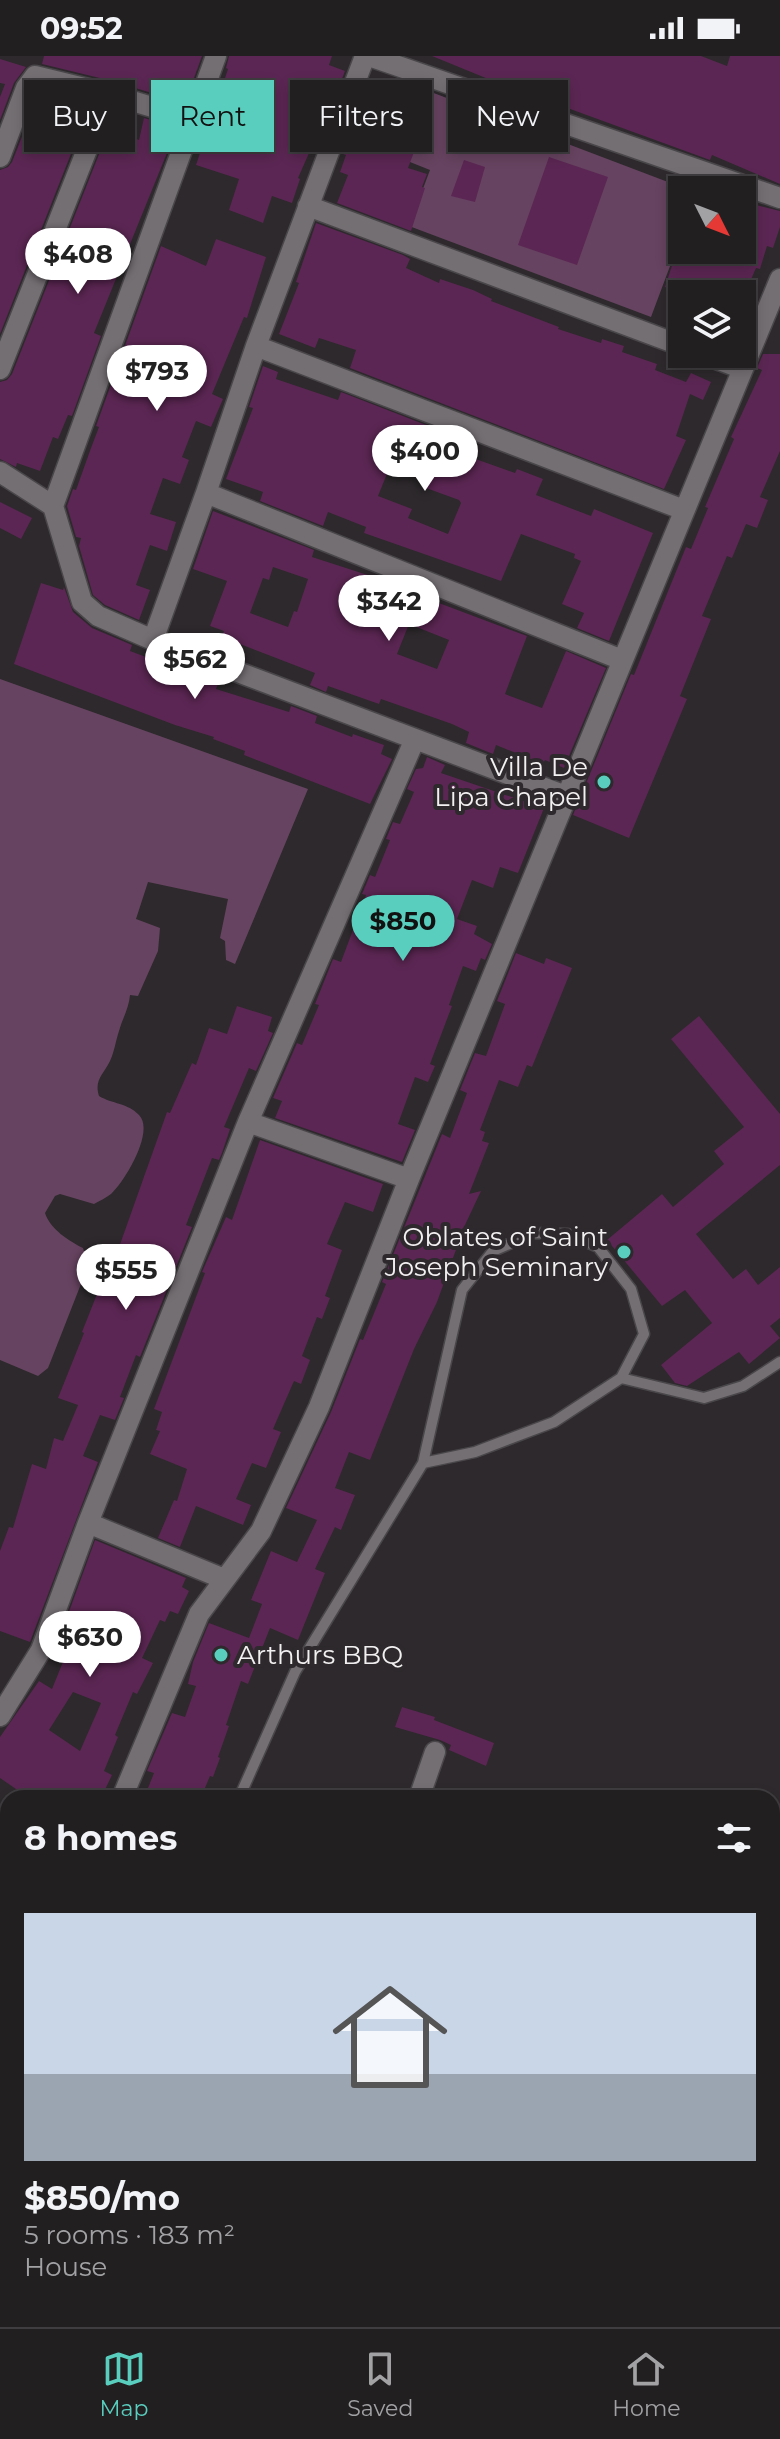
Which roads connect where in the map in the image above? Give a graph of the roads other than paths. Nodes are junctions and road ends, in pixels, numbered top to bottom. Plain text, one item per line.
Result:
1 (216, 56) edge
2 (367, 56) edge
3 (32, 80) edge
4 (51, 80) edge
5 (207, 80) edge
6 (24, 93) edge
7 (86, 152) edge
8 (180, 152) edge
9 (0, 157) edge
10 (780, 198) edge
11 (308, 206) junction
12 (780, 279) edge
13 (668, 341) edge
14 (256, 346) junction
15 (0, 369) edge
16 (743, 369) joint
17 (0, 472) edge
18 (206, 493) junction
19 (53, 506) junction
20 (684, 510) junction
21 (153, 640) junction
22 (622, 660) junction
23 (415, 739) junction
24 (566, 796) junction
25 (248, 1122) junction
26 (409, 1179) junction
27 (780, 1362) edge
28 (621, 1378) junction
29 (423, 1463) junction
30 (88, 1523) junction
31 (224, 1579) junction
32 (0, 1716) edge
33 (435, 1752) dead end
34 (125, 1790) edge
35 (243, 1790) edge
36 (422, 1790) edge

1 - 5 street
2 - 10 street
2 - 11 street
3 - 4 street
6 - 9 street
7 - 15 street
8 - 19 street
11 - 13 street
11 - 14 street
12 - 16 street
14 - 18 street
14 - 20 street
16 - 20 street
17 - 19 street
18 - 21 street
18 - 22 street
19 - 21 street
20 - 22 street
21 - 23 street
22 - 24 street
23 - 24 street
23 - 25 street
24 - 26 street
25 - 26 street
25 - 30 street
26 - 31 street
27 - 28 lane
28 - 29 lane
28 - 29 lane
29 - 35 lane
30 - 31 street
30 - 32 street
31 - 34 street
33 - 36 street

